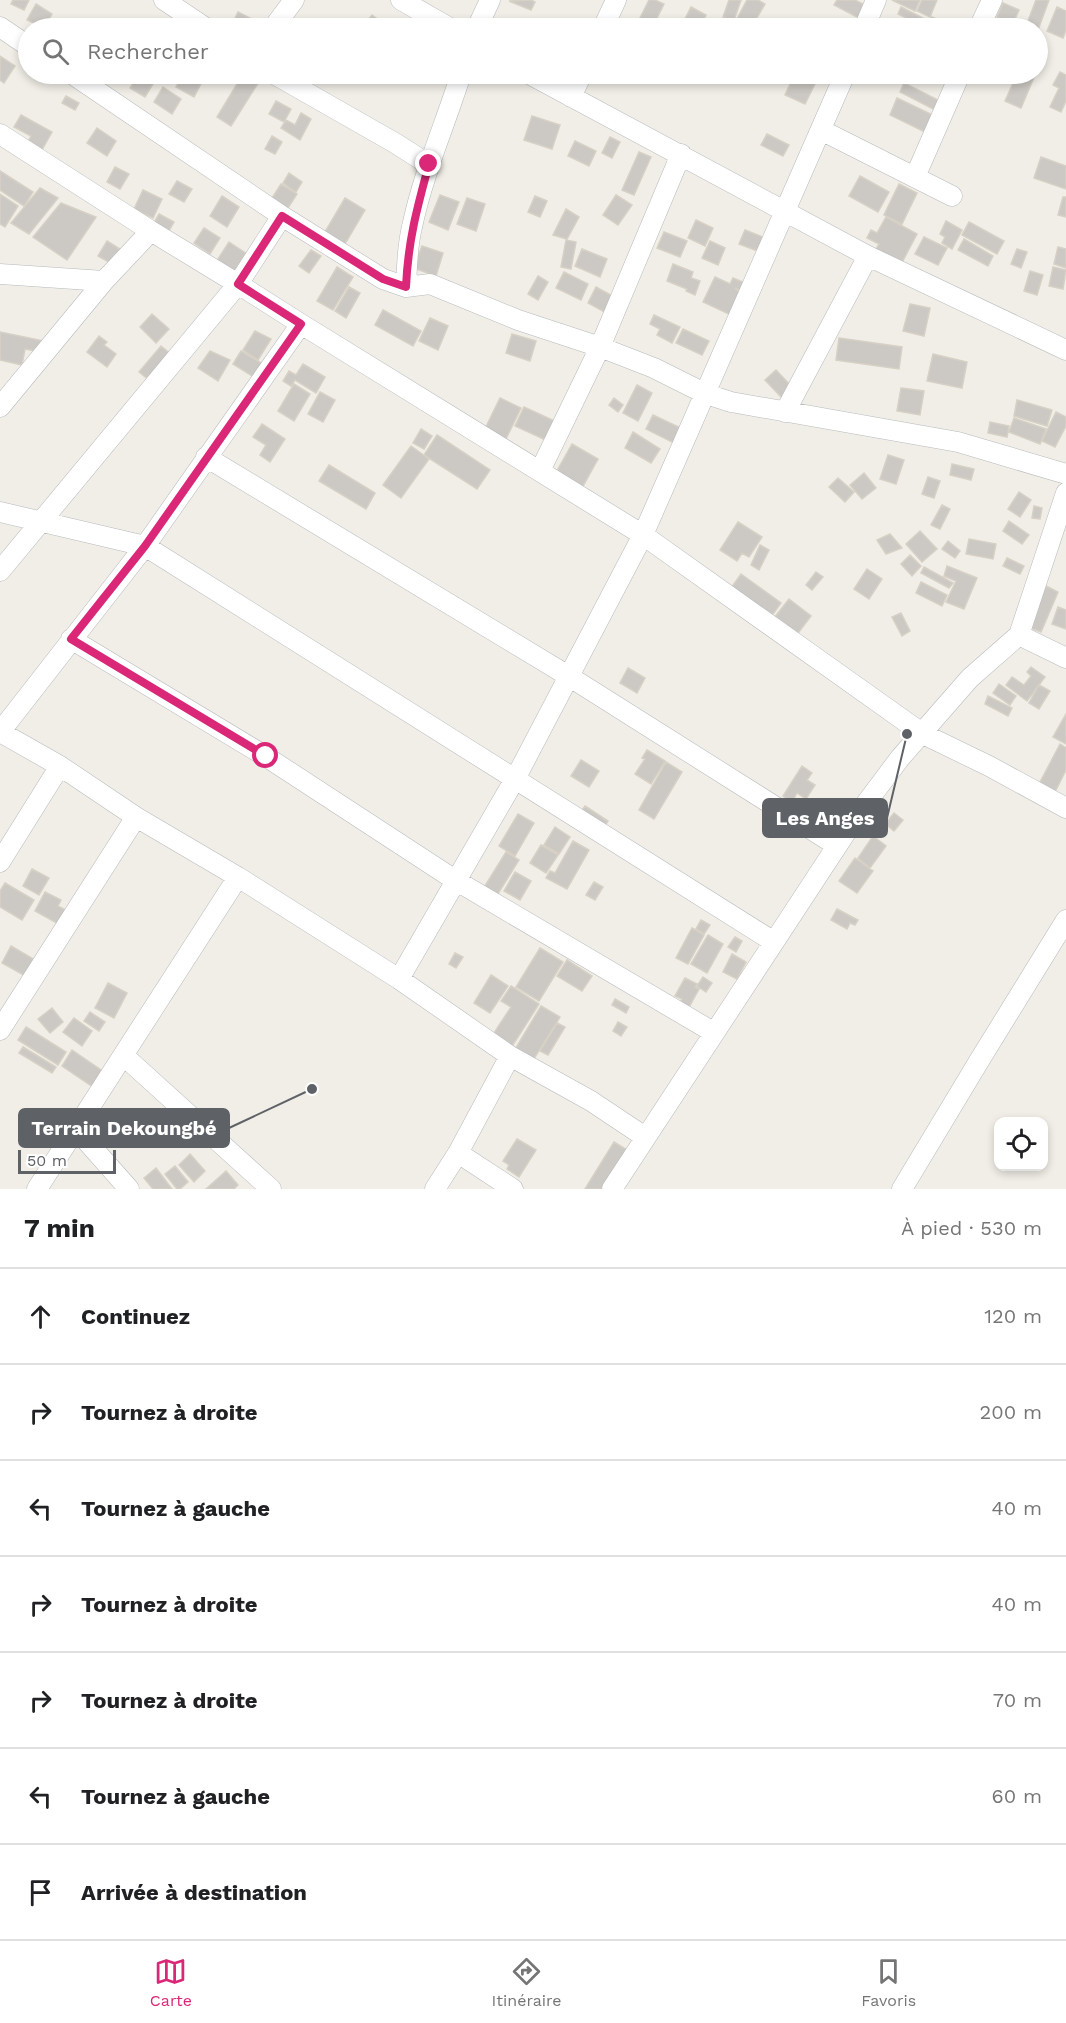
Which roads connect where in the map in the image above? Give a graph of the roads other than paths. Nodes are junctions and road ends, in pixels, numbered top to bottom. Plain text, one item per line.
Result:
1 (164, 0) edge
2 (294, 0) edge
3 (401, 0) edge
4 (490, 0) edge
5 (616, 0) edge
6 (876, 0) edge
7 (992, 0) edge
8 (191, 18) edge
9 (280, 18) edge
10 (432, 18) edge
11 (482, 18) edge
12 (608, 18) edge
13 (868, 18) edge
14 (984, 18) edge
15 (0, 27) edge
16 (18, 39) edge
17 (87, 84) edge
18 (292, 84) edge
19 (457, 84) edge
20 (547, 84) edge
21 (577, 84) edge
22 (841, 84) edge
23 (956, 84) edge
24 (571, 97) junction
25 (821, 130) junction
26 (0, 134) edge
27 (681, 154) junction
28 (429, 164) junction
29 (915, 177) junction
30 (952, 196) dead end
31 (785, 211) junction
32 (282, 216) junction
33 (151, 231) junction
34 (868, 256) junction
35 (0, 274) edge
36 (104, 281) junction
37 (238, 284) junction
38 (406, 287) junction
39 (301, 324) junction
40 (600, 347) junction
41 (1066, 350) edge
42 (706, 394) junction
43 (3, 398) edge
44 (785, 412) junction
45 (207, 458) junction
46 (540, 471) junction
47 (1066, 474) edge
48 (1066, 493) edge
49 (0, 512) edge
50 (40, 522) junction
51 (643, 535) junction
52 (145, 546) junction
53 (0, 571) edge
54 (1019, 635) junction
55 (71, 639) junction
56 (1066, 658) edge
57 (570, 677) junction
58 (0, 732) edge
59 (923, 734) junction
60 (60, 766) junction
61 (515, 779) junction
62 (1066, 808) edge
63 (136, 817) junction
64 (9, 834) edge
65 (836, 845) junction
66 (0, 862) edge
67 (238, 877) junction
68 (455, 880) junction
69 (1066, 920) edge
70 (774, 942) junction
71 (399, 979) junction
72 (0, 1030) edge
73 (713, 1032) junction
74 (124, 1056) junction
75 (510, 1056) junction
76 (76, 1129) junction
77 (645, 1137) junction
78 (458, 1154) junction
79 (37, 1189) edge
80 (129, 1189) edge
81 (271, 1189) edge
82 (435, 1189) edge
83 (513, 1189) edge
84 (612, 1189) edge
85 (902, 1189) edge

1 - 8 street
2 - 9 street
3 - 10 street
4 - 11 street
5 - 12 street
6 - 13 street
7 - 14 street
15 - 16 street
17 - 32 street
18 - 28 street
19 - 28 street
20 - 24 street
21 - 24 street
22 - 25 street
23 - 29 street
24 - 27 street
25 - 29 street
25 - 31 street
26 - 33 street
27 - 31 street
27 - 40 street
28 - 38 street
29 - 30 street
31 - 34 street
31 - 42 street
32 - 37 street
32 - 38 street
33 - 36 street
33 - 37 street
34 - 41 street
34 - 44 street
35 - 36 street
36 - 43 street
37 - 39 street
37 - 50 street
38 - 40 street
39 - 45 street
39 - 46 street
40 - 42 street
40 - 46 street
42 - 44 street
42 - 51 street
44 - 47 street
45 - 52 street
45 - 57 street
46 - 51 street
48 - 54 street
49 - 50 street
50 - 52 street
50 - 53 street
51 - 57 street
51 - 59 street
52 - 55 street
52 - 61 street
54 - 56 street
54 - 59 street
55 - 58 street
55 - 68 street
57 - 61 street
57 - 65 street
58 - 60 street
59 - 62 street
59 - 65 street
60 - 63 street
60 - 64 street
61 - 68 street
61 - 70 street
63 - 67 street
63 - 72 street
64 - 66 street
65 - 70 street
67 - 71 street
67 - 74 street
68 - 71 street
68 - 73 street
69 - 85 street
70 - 73 street
71 - 75 street
73 - 77 street
74 - 76 street
74 - 81 street
75 - 77 street
75 - 78 street
76 - 79 street
76 - 80 street
77 - 84 street
78 - 82 street
78 - 83 street

